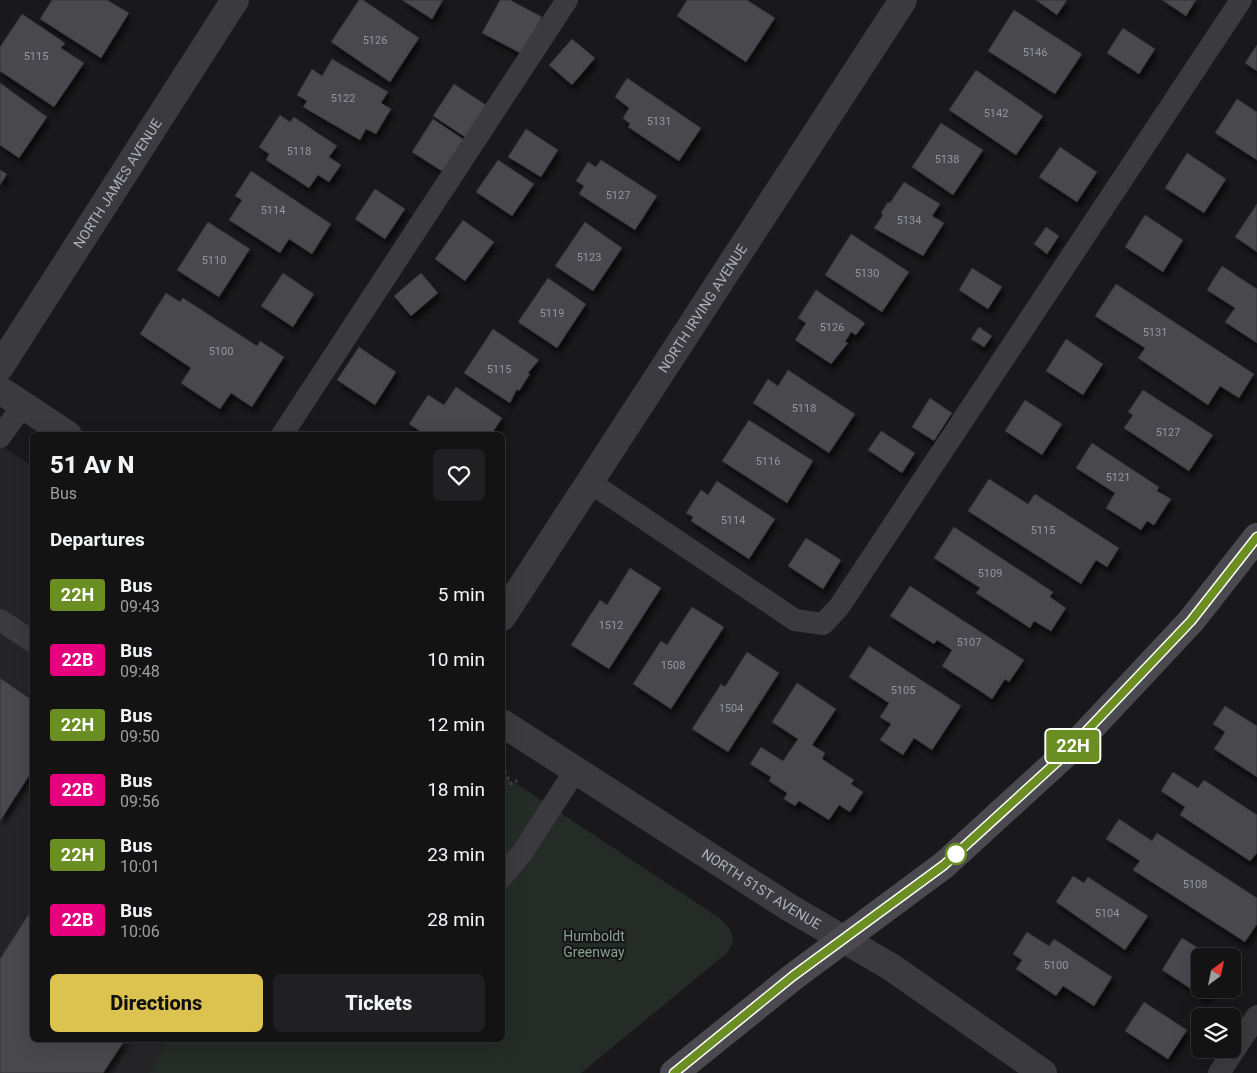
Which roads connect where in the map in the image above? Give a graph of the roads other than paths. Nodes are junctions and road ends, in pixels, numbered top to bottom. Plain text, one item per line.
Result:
1 (235, 0) edge
2 (567, 0) edge
3 (903, 0) edge
4 (1241, 0) edge
5 (0, 366) edge
6 (0, 390) edge
7 (23, 405) junction
8 (64, 432) edge
9 (284, 432) edge
10 (0, 438) edge
11 (591, 483) junction
12 (1257, 538) edge
13 (505, 612) edge
14 (0, 620) edge
15 (30, 640) edge
16 (505, 725) edge
17 (575, 771) junction
18 (505, 873) edge
19 (843, 940) junction
20 (1257, 1016) edge
21 (674, 1073) edge
22 (1043, 1073) edge
23 (1220, 1073) edge

1 - 5 street, NORTH JAMES AVENUE
2 - 9 lane
3 - 11 street, NORTH IRVING AVENUE
4 - 11 lane
6 - 7 street
7 - 8 street
7 - 10 lane
11 - 13 street, NORTH IRVING AVENUE
12 - 19 street
14 - 15 lane
16 - 17 street, NORTH 51ST AVENUE
17 - 18 lane
17 - 19 street, NORTH 51ST AVENUE
19 - 21 street
19 - 22 street, NORTH 51ST AVENUE
20 - 23 lane

